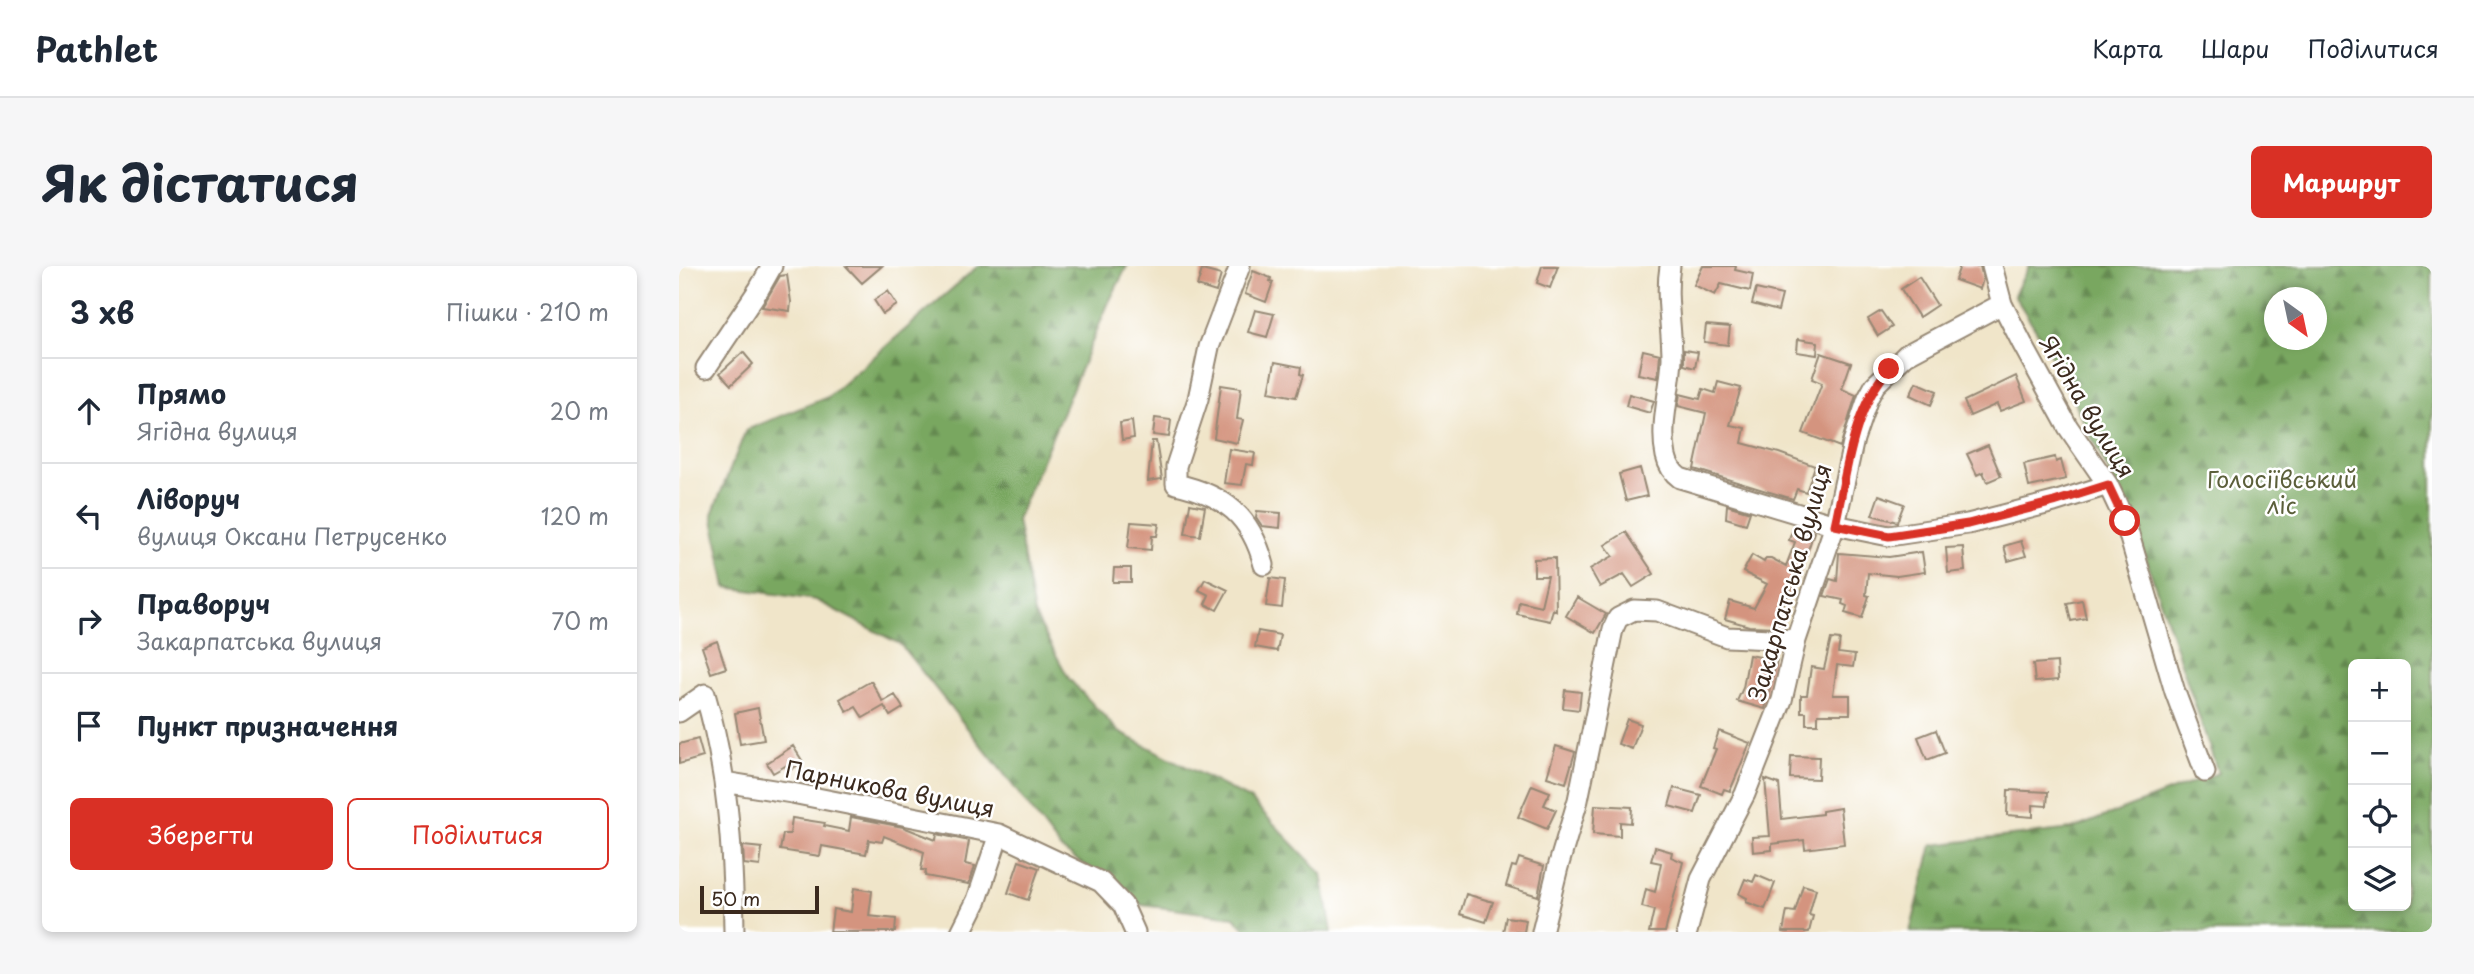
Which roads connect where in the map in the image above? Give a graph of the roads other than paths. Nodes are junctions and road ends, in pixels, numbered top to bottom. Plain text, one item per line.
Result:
1 (772, 266) edge
2 (1240, 266) edge
3 (1670, 266) edge
4 (1992, 266) edge
5 (2002, 304) junction
6 (706, 368) dead end
7 (2108, 485) junction
8 (1835, 525) junction
9 (1265, 565) dead end
10 (1796, 640) junction
11 (679, 712) edge
12 (2205, 772) dead end
13 (724, 782) junction
14 (999, 834) junction
15 (734, 932) edge
16 (961, 932) edge
17 (1135, 932) edge
18 (1542, 932) edge
19 (1687, 932) edge

1 - 6 street
2 - 9 street
3 - 8 street
4 - 5 street, Ягідна вулиця
5 - 7 street, Ягідна вулиця
5 - 8 street, Закарпатська вулиця
7 - 8 street
7 - 12 street, Ягідна вулиця
8 - 10 street, Закарпатська вулиця
10 - 18 street
10 - 19 street, Закарпатська вулиця
11 - 13 street
13 - 14 street, Парникова вулиця
13 - 15 street
14 - 16 street
14 - 17 street, Парникова вулиця

